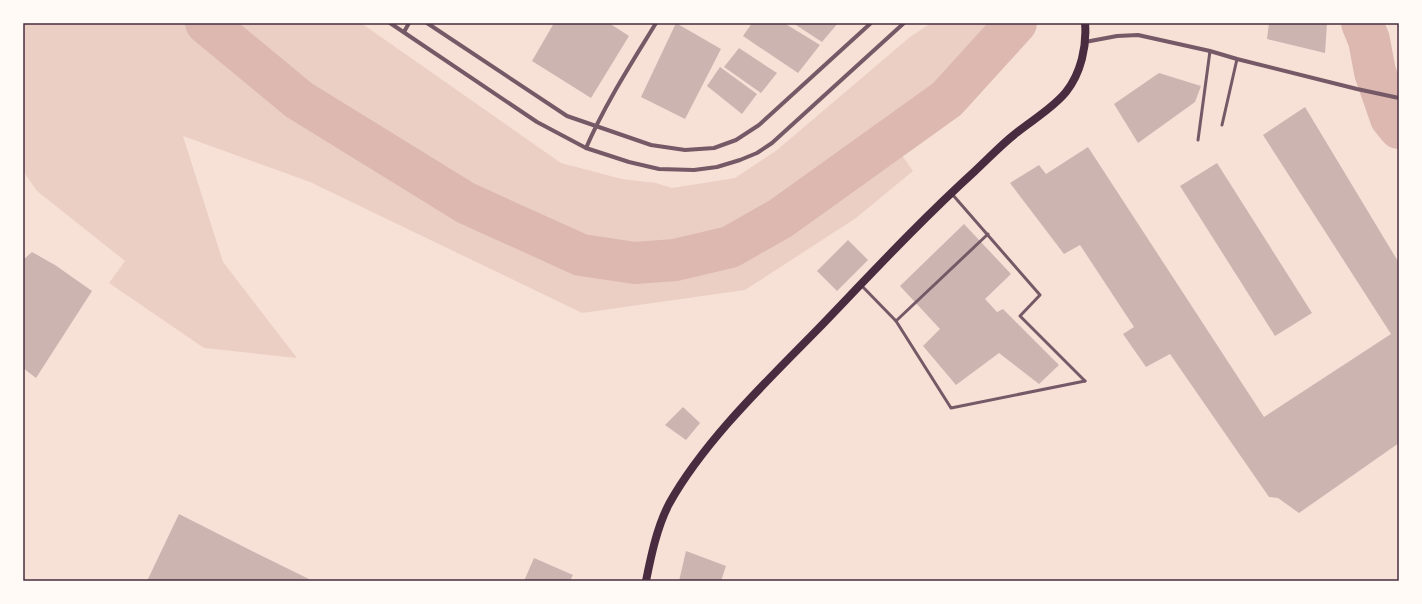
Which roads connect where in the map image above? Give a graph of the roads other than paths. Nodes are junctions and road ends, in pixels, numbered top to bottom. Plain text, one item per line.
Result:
1 (390, 23) edge
2 (409, 23) edge
3 (427, 23) edge
4 (656, 23) edge
5 (871, 23) edge
6 (904, 23) edge
7 (1085, 23) edge
8 (404, 32) junction
9 (1084, 42) junction
10 (1210, 51) junction
11 (1237, 59) junction
12 (1399, 98) edge
13 (1222, 125) dead end
14 (596, 126) junction
15 (1198, 140) dead end
16 (586, 148) junction
17 (951, 193) junction
18 (988, 234) junction
19 (861, 285) junction
20 (896, 321) junction
21 (646, 581) edge

1 - 8 street
2 - 8 street
3 - 14 street
4 - 14 street
5 - 14 street
6 - 16 street
7 - 9 main road
8 - 16 street
9 - 10 street
9 - 17 main road
10 - 11 street
10 - 15 lane
11 - 12 street
11 - 13 lane
14 - 16 street
17 - 18 lane
17 - 19 main road
18 - 20 lane
18 - 20 lane
19 - 20 lane
19 - 21 main road

